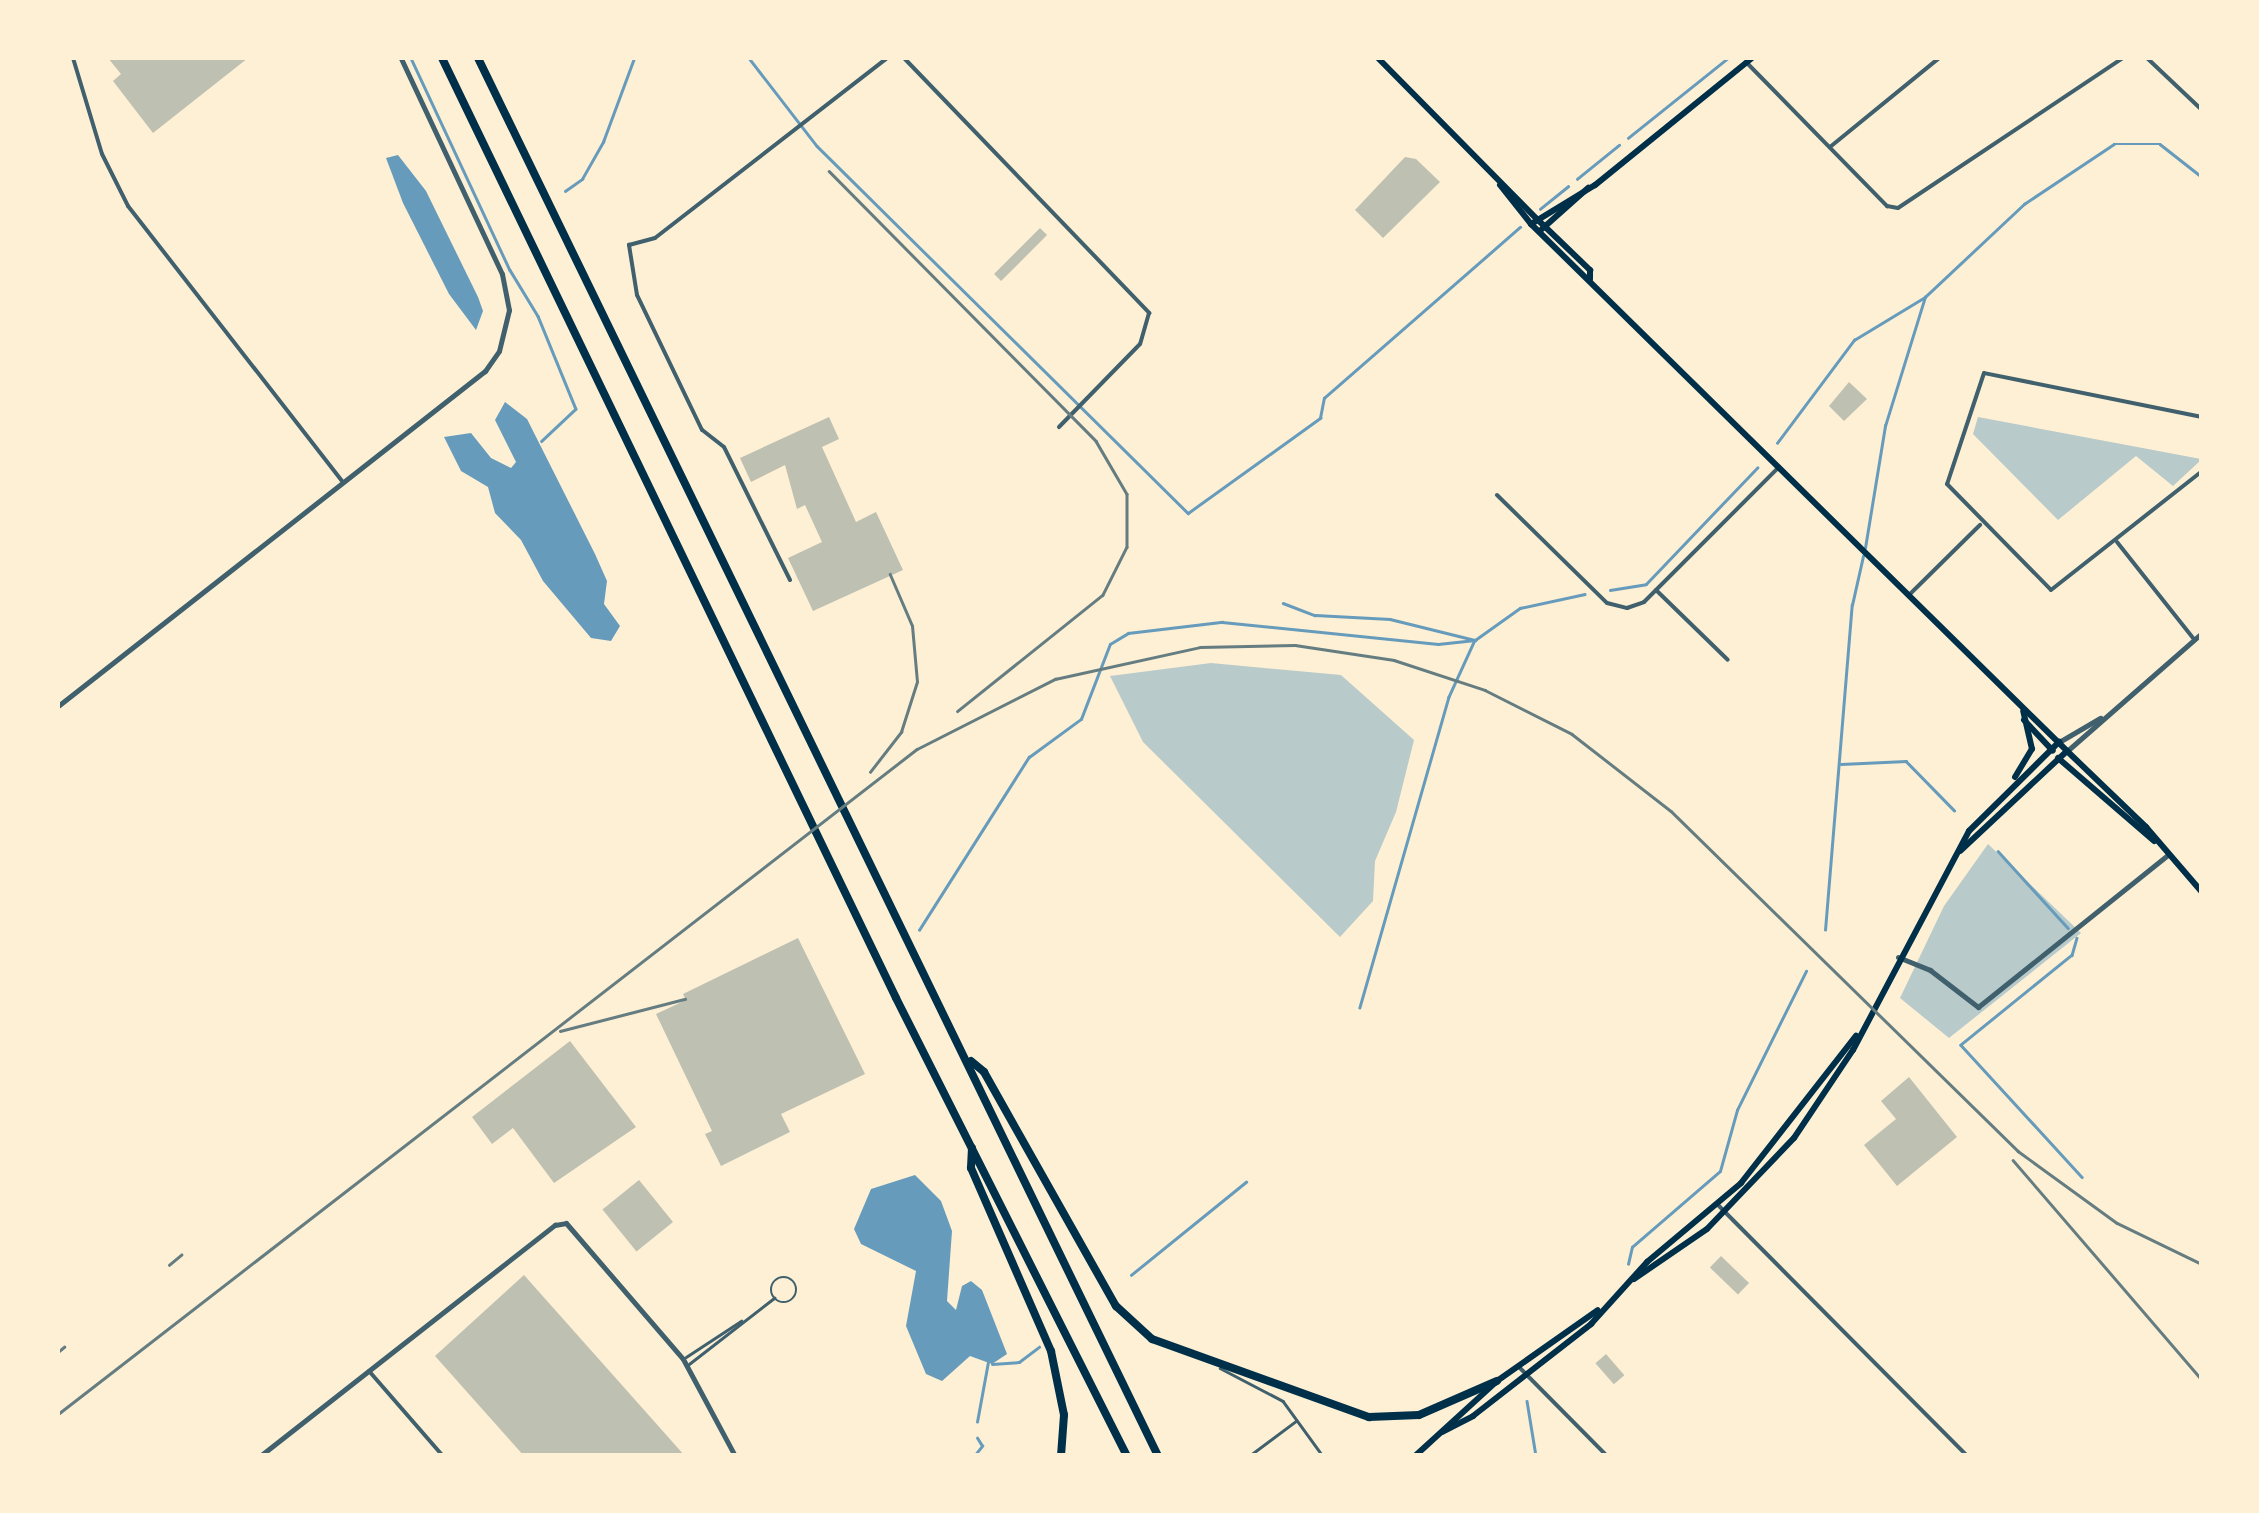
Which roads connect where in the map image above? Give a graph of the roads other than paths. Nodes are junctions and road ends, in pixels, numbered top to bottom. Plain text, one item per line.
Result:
1 (72, 58) edge
2 (401, 58) edge
3 (442, 58) edge
4 (478, 58) edge
5 (886, 58) edge
6 (904, 58) edge
7 (1378, 58) edge
8 (1939, 58) edge
9 (2123, 58) edge
10 (2147, 58) edge
11 (1749, 60) edge
12 (2202, 110) edge
13 (1830, 148) junction
14 (1589, 188) junction
15 (1534, 222) junction
16 (1542, 230) junction
17 (2202, 417) edge
18 (1059, 427) dead end
19 (1779, 467) junction
20 (2202, 471) edge
21 (343, 482) junction
22 (1498, 495) dead end
23 (1980, 524) junction
24 (2116, 542) junction
25 (790, 580) dead end
26 (1656, 590) junction
27 (1909, 595) junction
28 (2202, 633) edge
29 (2194, 640) junction
30 (1728, 660) dead end
31 (58, 706) edge
32 (2023, 715) junction
33 (2100, 718) junction
34 (2059, 742) junction
35 (2051, 749) junction
36 (2067, 751) junction
37 (2058, 757) junction
38 (2012, 783) junction
39 (2155, 841) junction
40 (1960, 850) junction
41 (2168, 856) junction
42 (2202, 892) edge
43 (1898, 957) junction
44 (1856, 1035) junction
45 (968, 1058) junction
46 (972, 1143) junction
47 (1716, 1204) junction
48 (1725, 1213) junction
49 (1634, 1279) junction
50 (774, 1298) junction
51 (1600, 1310) junction
52 (685, 1362) junction
53 (1518, 1366) junction
54 (1220, 1368) junction
55 (369, 1370) junction
56 (1526, 1374) junction
57 (1498, 1381) junction
58 (1297, 1421) junction
59 (1442, 1432) junction
60 (260, 1456) edge
61 (443, 1456) edge
62 (735, 1456) edge
63 (1061, 1456) edge
64 (1128, 1456) edge
65 (1158, 1456) edge
66 (1249, 1456) edge
67 (1324, 1456) edge
68 (1415, 1456) edge
69 (1607, 1456) edge
70 (1967, 1456) edge

1 - 21 street
2 - 21 street
3 - 46 highway
4 - 45 highway
5 - 25 street
6 - 18 street
7 - 15 main road
8 - 13 street
9 - 13 street
10 - 12 street
11 - 13 street
11 - 14 main road
14 - 15 main road
14 - 16 main road
15 - 16 main road
16 - 19 main road
17 - 23 street
19 - 26 street
19 - 27 main road
20 - 24 street
21 - 31 street
22 - 26 street
23 - 24 street
23 - 27 street
24 - 29 street
26 - 30 street
27 - 32 main road
28 - 29 street
29 - 33 street
32 - 34 main road
32 - 35 main road
32 - 38 main road
33 - 34 street
33 - 36 street
34 - 35 main road
34 - 36 main road
35 - 37 main road
35 - 38 main road
36 - 37 main road
36 - 39 main road
37 - 39 main road
37 - 40 main road
38 - 40 main road
39 - 41 main road
40 - 43 main road
41 - 42 main road
41 - 43 street
43 - 44 main road
44 - 47 main road
44 - 48 main road
45 - 54 highway
45 - 65 highway
46 - 63 highway
46 - 64 highway
47 - 48 street
47 - 49 main road
48 - 49 main road
48 - 70 street
49 - 51 main road
50 - 50 lane
50 - 52 lane
51 - 53 main road
51 - 56 main road
52 - 55 street
52 - 62 street
53 - 56 street
53 - 57 main road
54 - 57 highway
54 - 58 lane
55 - 60 street
55 - 61 street
56 - 59 main road
56 - 69 street
57 - 59 main road
58 - 66 lane
58 - 67 lane
59 - 68 main road

